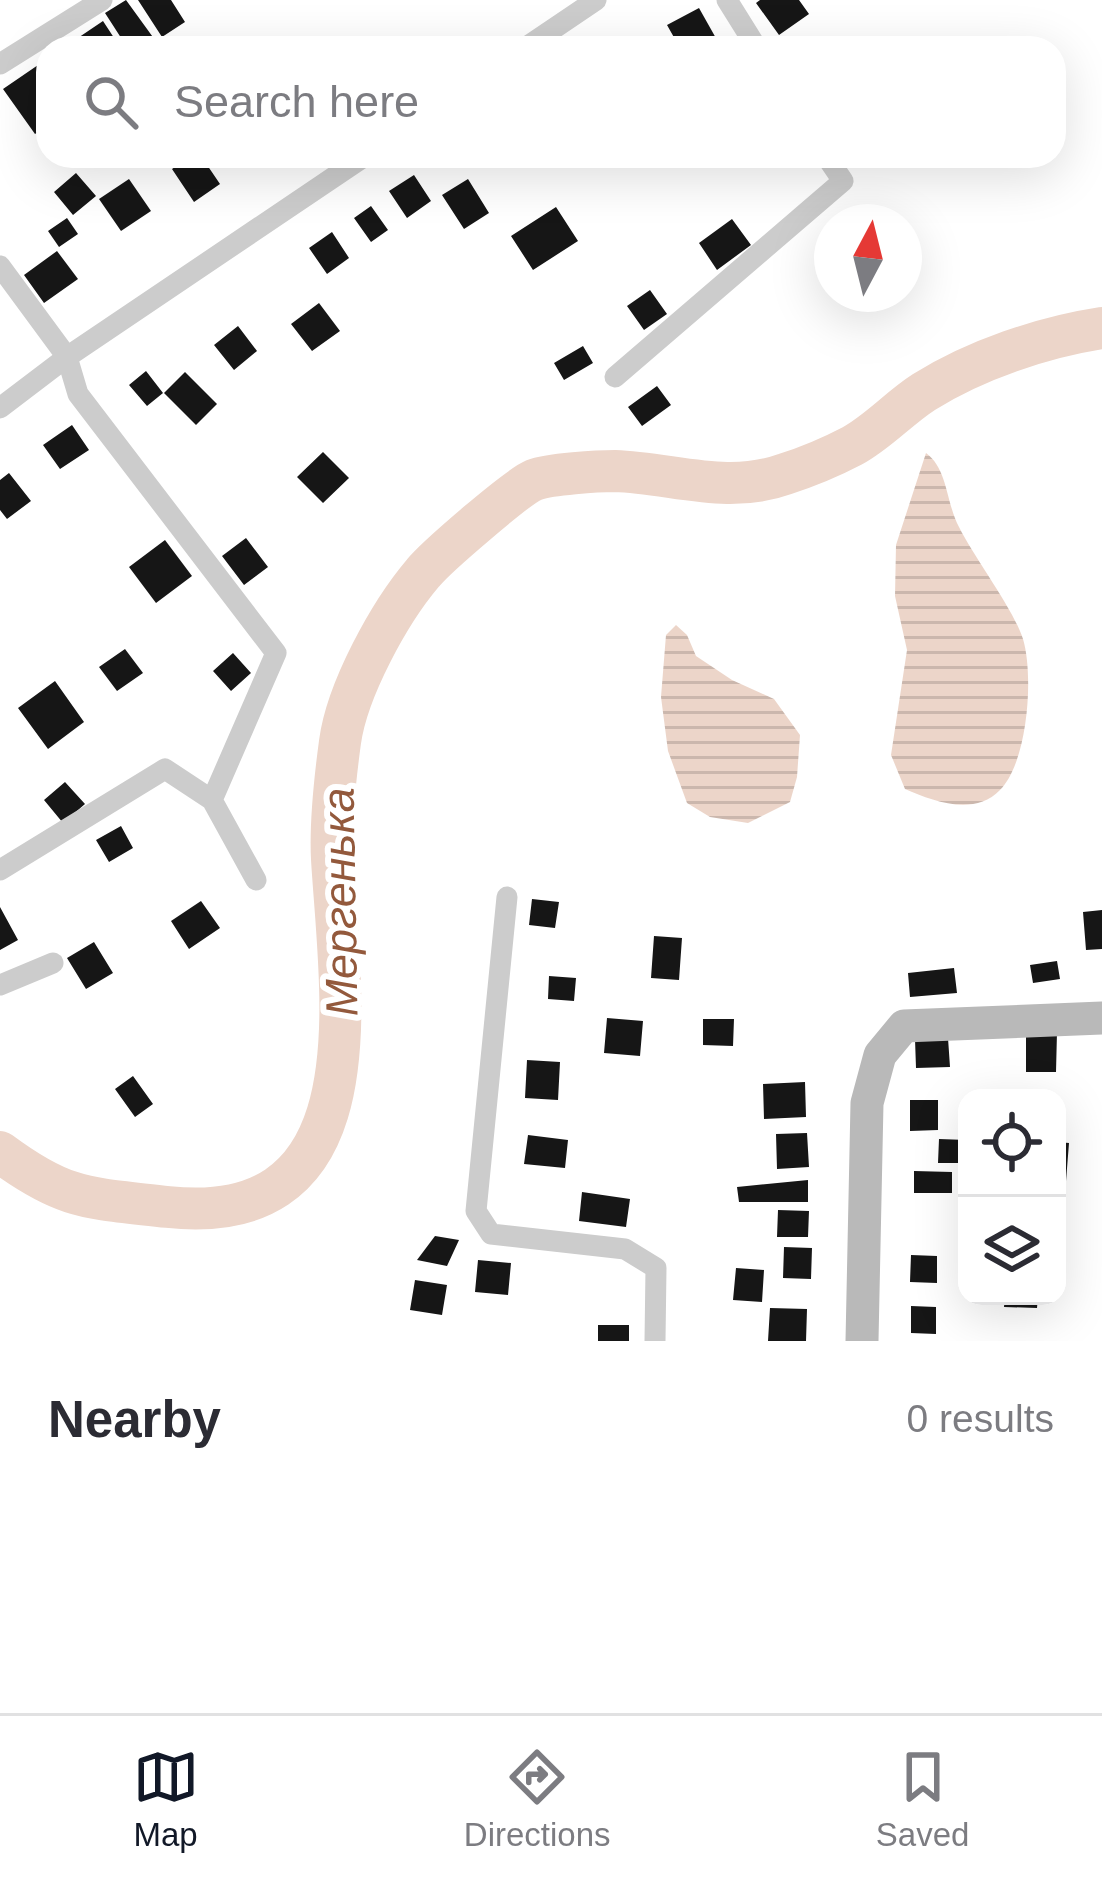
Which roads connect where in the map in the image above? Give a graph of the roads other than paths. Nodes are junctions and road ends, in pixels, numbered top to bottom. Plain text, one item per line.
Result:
1 (102, 0) edge
2 (596, 0) edge
3 (727, 0) edge
4 (45, 36) edge
5 (543, 36) edge
6 (750, 36) edge
7 (36, 41) edge
8 (0, 64) edge
9 (347, 168) edge
10 (834, 168) edge
11 (0, 266) edge
12 (67, 357) junction
13 (615, 376) dead end
14 (0, 407) edge
15 (212, 800) junction
16 (0, 870) edge
17 (256, 880) dead end
18 (507, 897) dead end
19 (53, 963) dead end
20 (0, 985) edge
21 (1102, 1018) edge
22 (655, 1341) edge
23 (862, 1341) edge

1 - 4 street
2 - 5 street
3 - 6 street
7 - 8 street
9 - 12 street
10 - 13 street
11 - 12 street
12 - 14 street
12 - 15 street
15 - 16 street
15 - 17 street
18 - 22 street
19 - 20 street
21 - 23 main road

